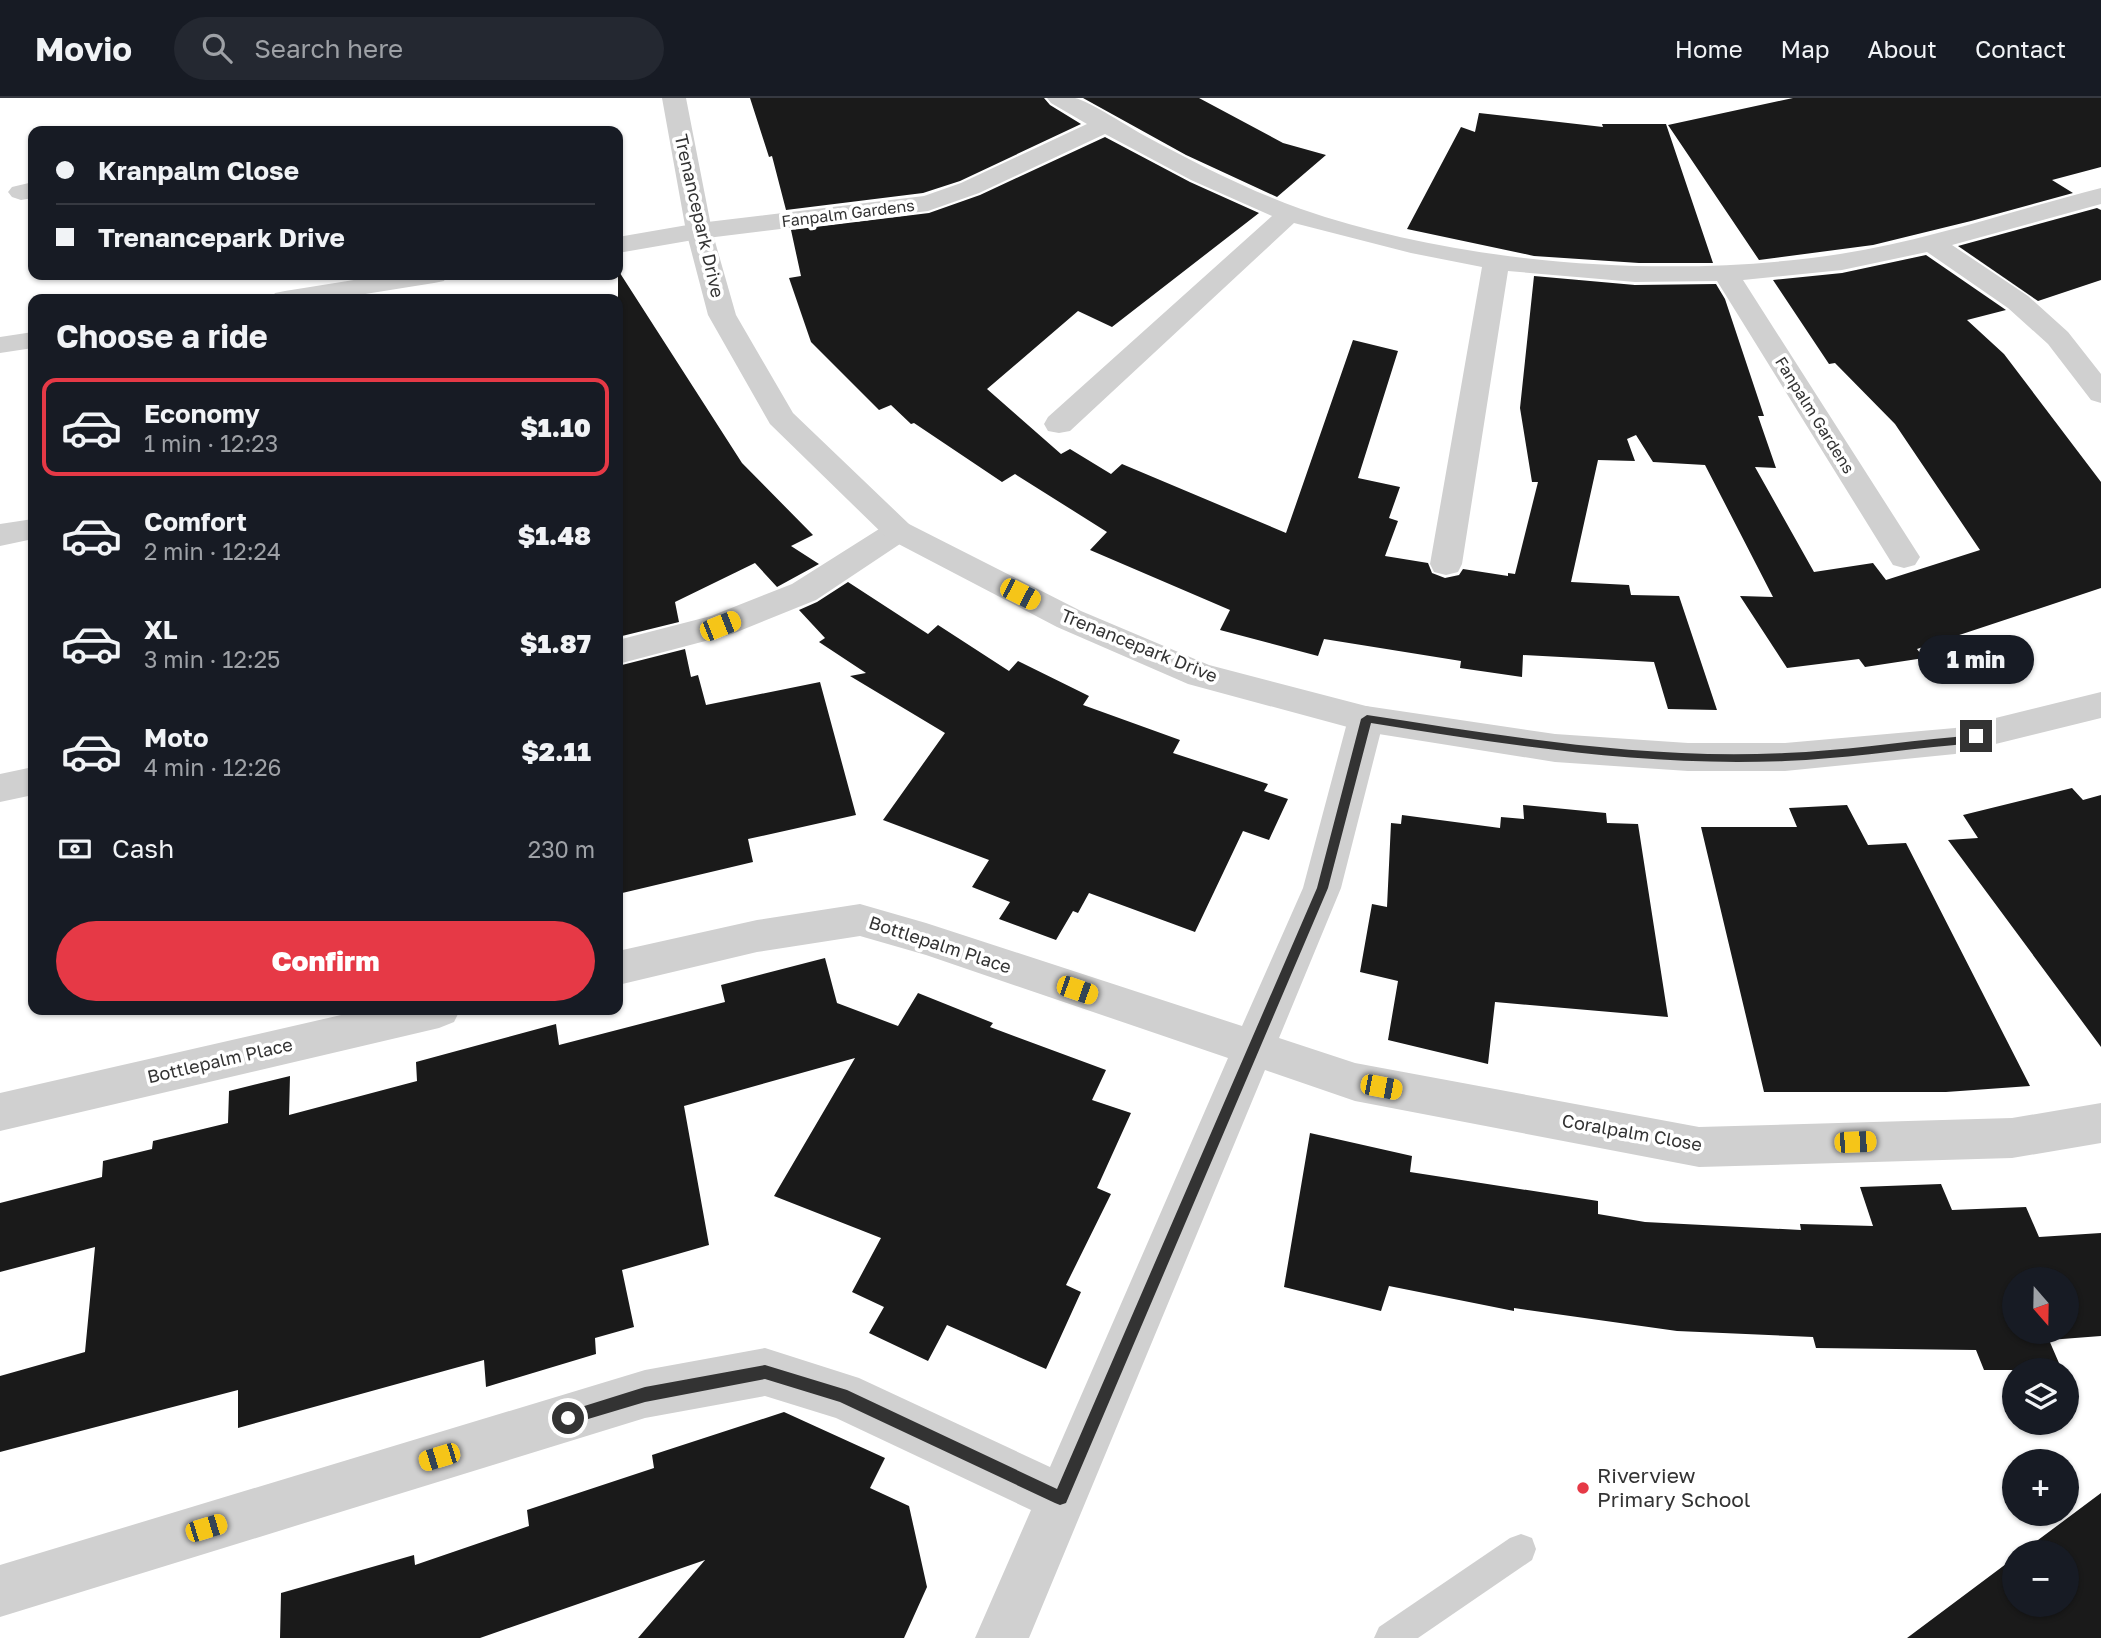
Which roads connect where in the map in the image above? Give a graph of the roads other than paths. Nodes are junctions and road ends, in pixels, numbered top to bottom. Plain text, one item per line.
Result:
1 (674, 98) edge
2 (1059, 98) edge
3 (1106, 124) junction
4 (2101, 196) edge
5 (1290, 213) junction
6 (699, 231) junction
7 (1930, 242) junction
8 (623, 243) edge
9 (1496, 262) junction
10 (1726, 274) junction
11 (410, 280) edge
12 (381, 286) edge
13 (322, 294) edge
14 (28, 341) edge
15 (4, 345) dead end
16 (2101, 394) edge
17 (1059, 424) dead end
18 (28, 530) edge
19 (898, 531) junction
20 (0, 535) edge
21 (1904, 557) dead end
22 (1446, 564) dead end
23 (623, 651) edge
24 (2101, 705) edge
25 (1367, 719) junction
26 (28, 782) edge
27 (0, 788) edge
28 (623, 967) edge
29 (417, 1015) edge
30 (1254, 1050) junction
31 (0, 1112) edge
32 (2101, 1123) edge
33 (1060, 1498) junction
34 (1521, 1549) dead end
35 (0, 1591) edge
36 (1002, 1638) edge
37 (1390, 1638) edge

1 - 6 street, Trenancepark Drive
2 - 3 street
3 - 5 street
3 - 6 street, Fanpalm Gardens
4 - 7 street
5 - 9 street
5 - 17 street
6 - 8 street, Fanpalm Gardens
6 - 19 street, Trenancepark Drive
7 - 10 street
7 - 16 street
9 - 10 street
9 - 22 street
10 - 21 street, Fanpalm Gardens
11 - 12 street
12 - 13 street
14 - 15 street
18 - 20 street
19 - 23 street
19 - 25 street, Trenancepark Drive
24 - 25 street, Trenancepark Drive
25 - 30 street
26 - 27 street
28 - 30 street, Bottlepalm Place
29 - 31 street, Bottlepalm Place
30 - 32 street, Coralpalm Close
30 - 33 street
33 - 35 street
33 - 36 street
34 - 37 lane

